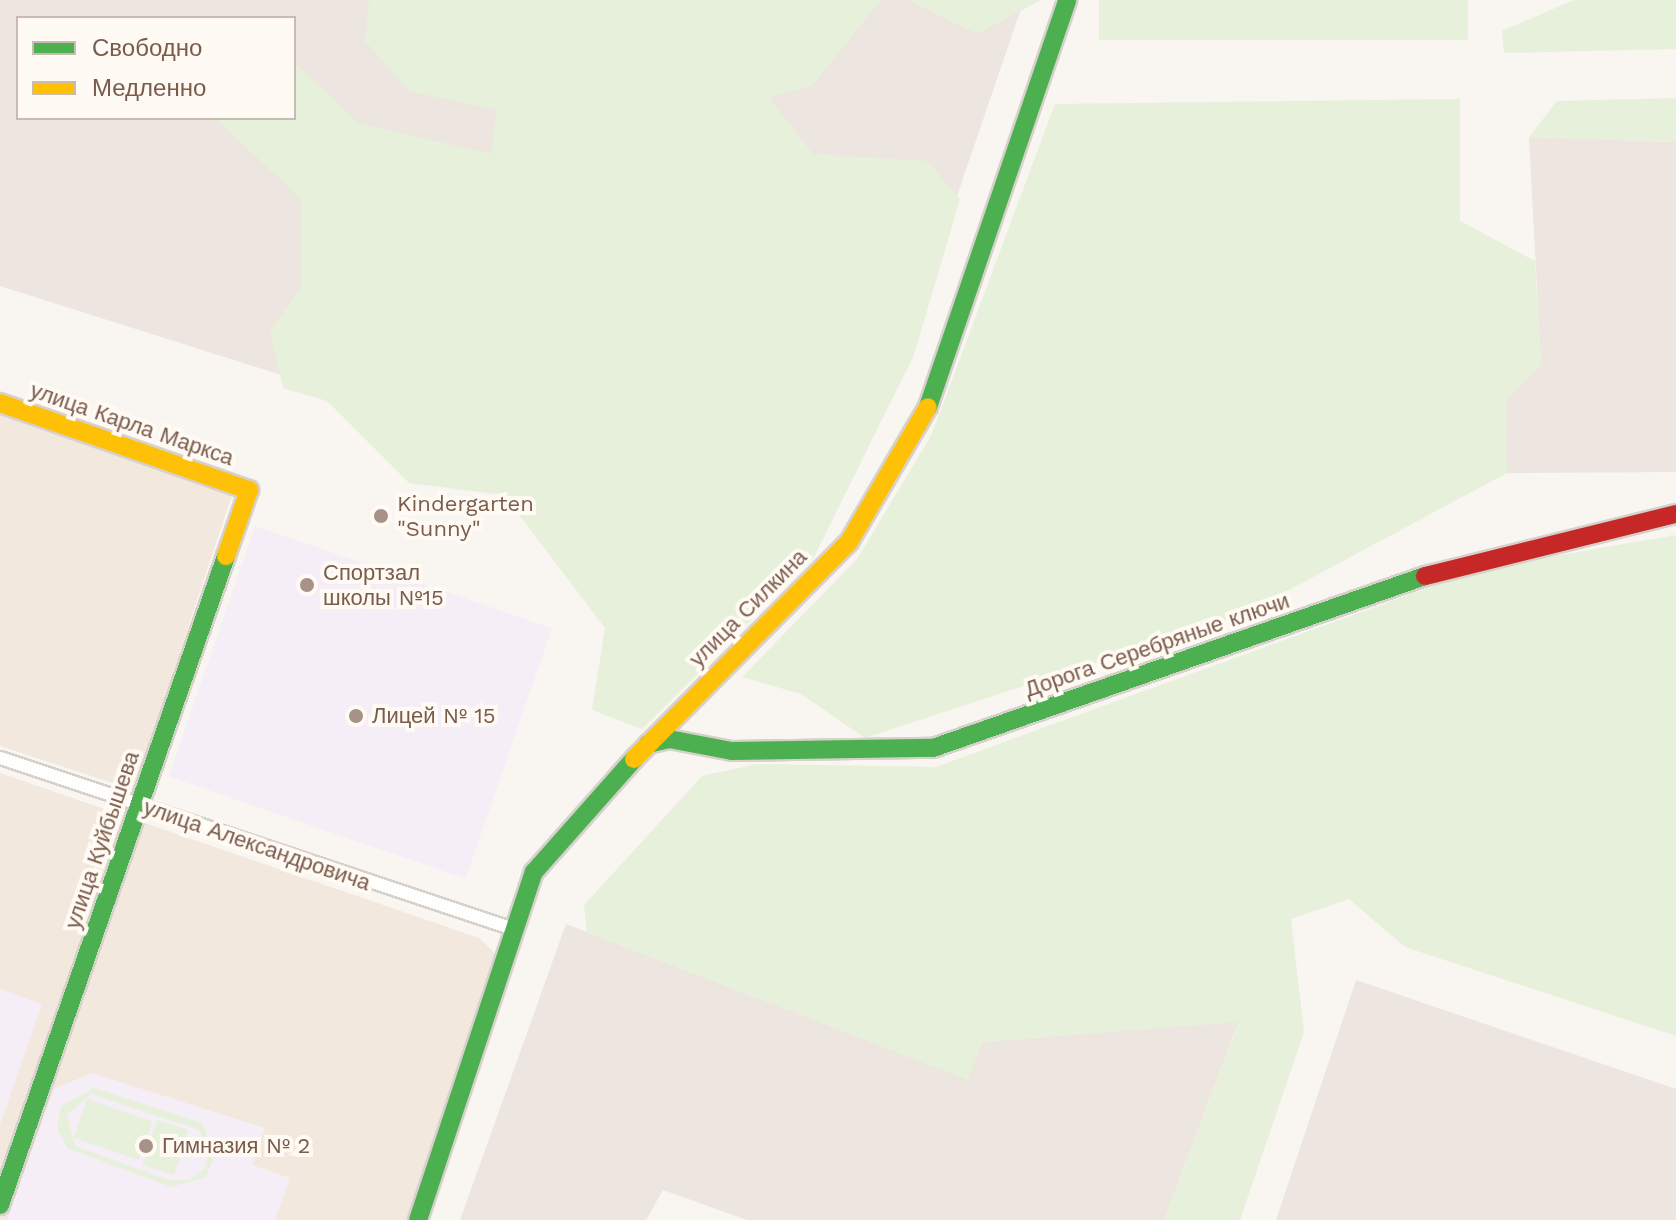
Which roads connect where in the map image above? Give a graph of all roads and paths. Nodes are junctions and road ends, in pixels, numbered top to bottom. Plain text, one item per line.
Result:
1 (1067, 0) edge
2 (0, 403) edge
3 (249, 490) joint
4 (1676, 514) edge
5 (646, 745) junction
6 (0, 758) edge
7 (139, 806) junction
8 (516, 930) junction
9 (0, 1205) edge
10 (418, 1220) edge

1 - 5 street, улица Силкина
2 - 3 street, улица Карла Маркса
3 - 7 street, улица Куйбышева
4 - 5 street, Дорога Серебряные ключи
5 - 8 street, улица Силкина
6 - 7 street, улица Александровича
7 - 8 street, улица Александровича
7 - 9 street, улица Куйбышева
8 - 10 street, улица Силкина

